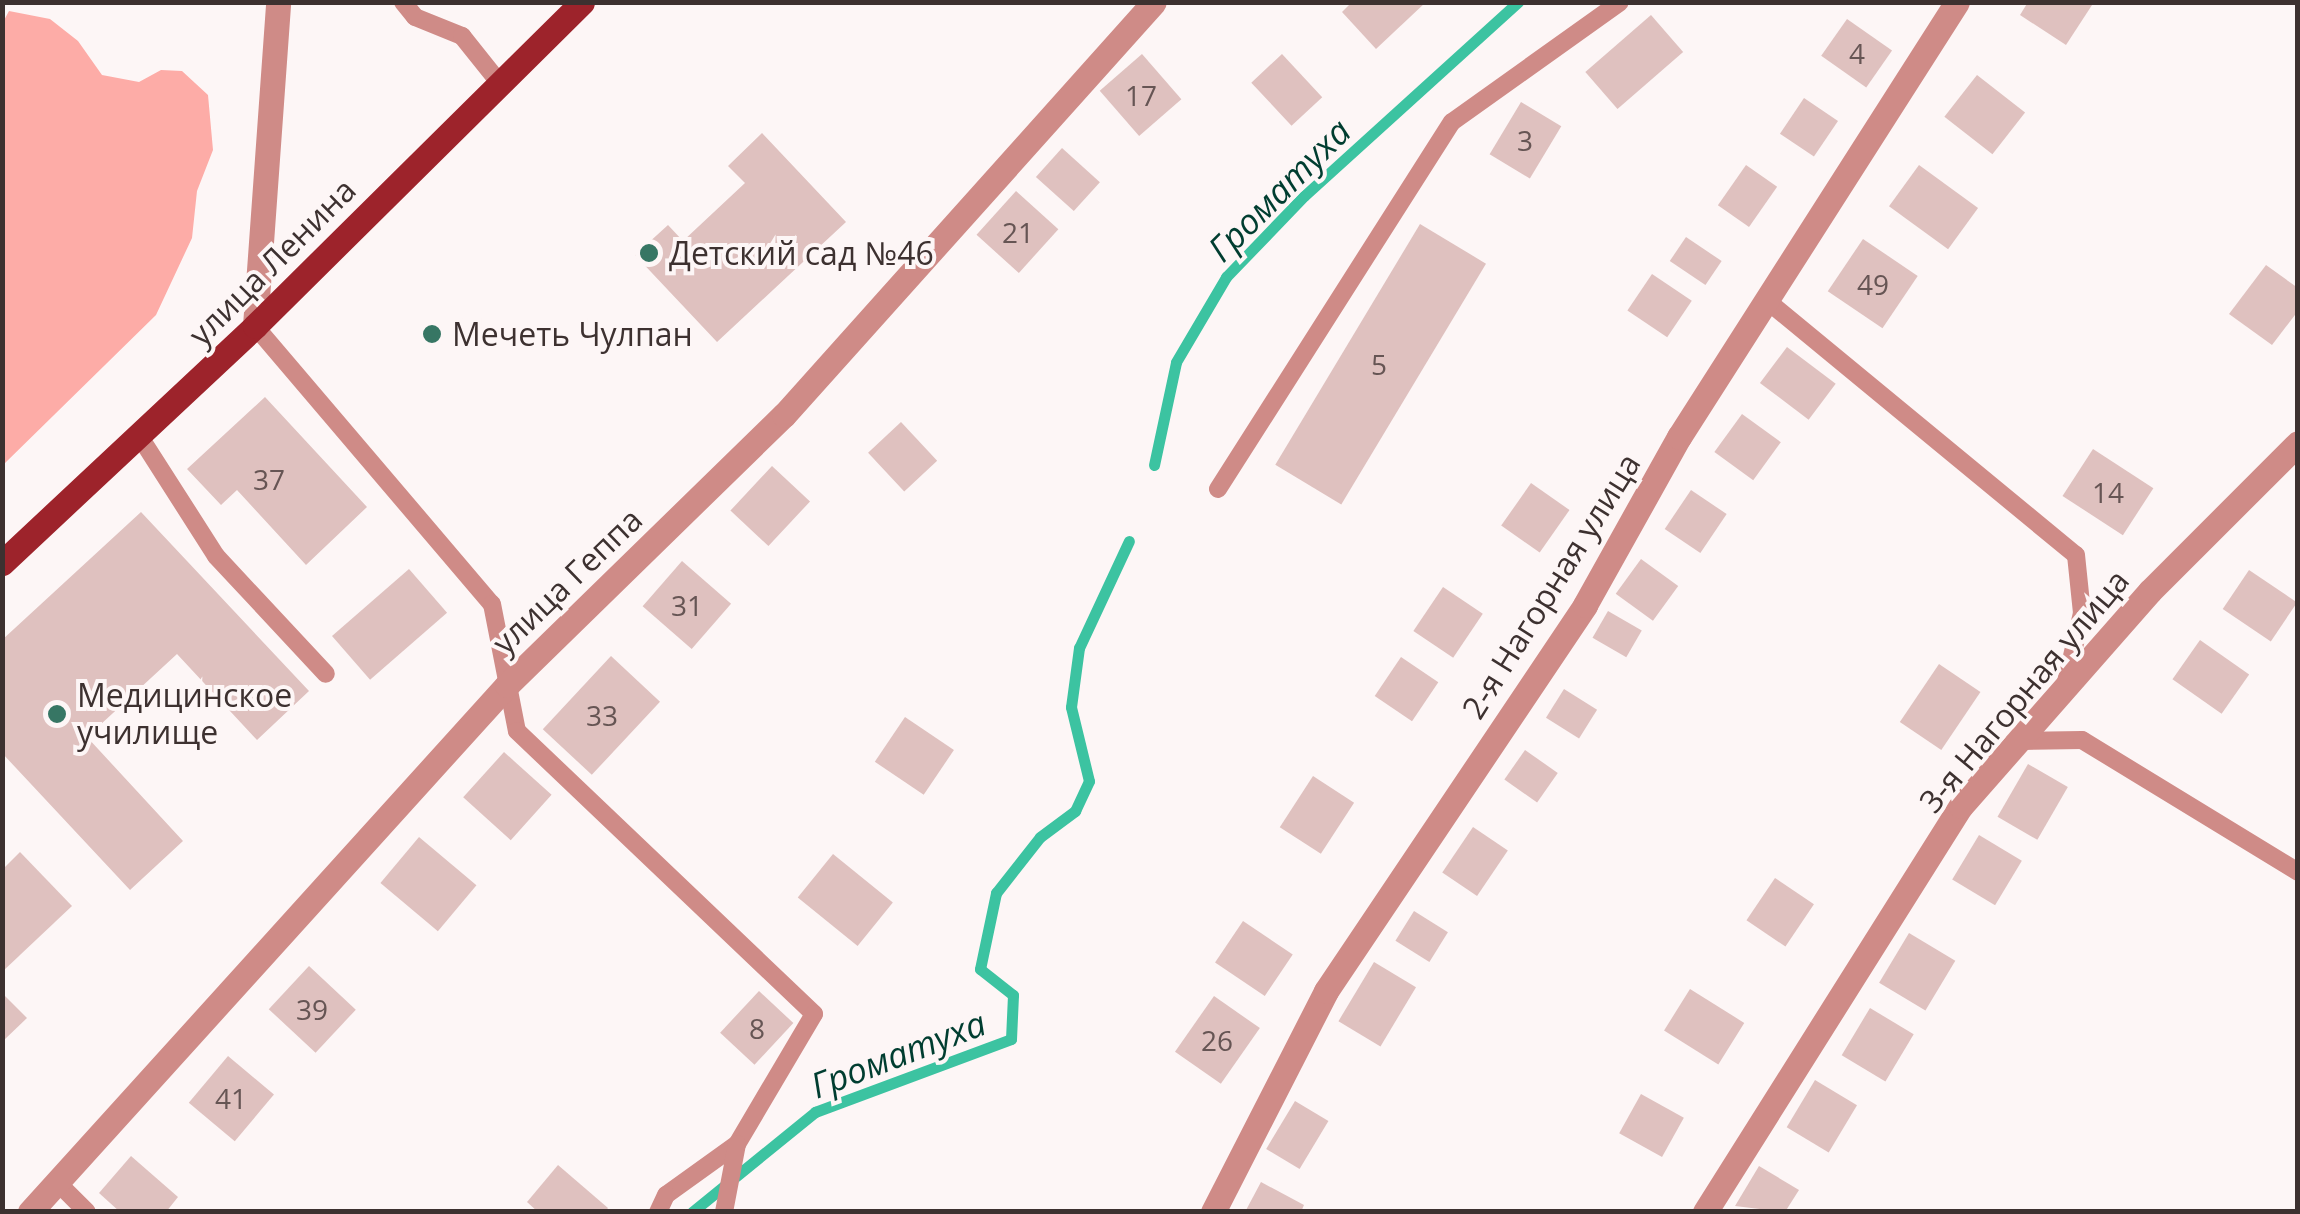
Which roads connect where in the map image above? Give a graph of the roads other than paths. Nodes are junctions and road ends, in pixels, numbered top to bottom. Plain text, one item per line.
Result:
1 (278, 2) edge
2 (403, 2) edge
3 (582, 2) edge
4 (1154, 2) edge
5 (1620, 2) edge
6 (1957, 2) edge
7 (498, 81) junction
8 (1770, 303) junction
9 (255, 326) junction
10 (140, 437) junction
11 (2298, 443) edge
12 (1218, 490) dead end
13 (2, 562) edge
14 (326, 674) dead end
15 (507, 685) junction
16 (2062, 697) junction
17 (2023, 741) junction
18 (2298, 872) edge
19 (737, 1144) junction
20 (58, 1182) junction
21 (724, 1210) edge
22 (30, 1212) edge
23 (86, 1212) edge
24 (658, 1212) edge
25 (1213, 1212) edge
26 (1705, 1212) edge

1 - 9 street
2 - 7 lane
3 - 7 main road, улица Ленина
4 - 15 street, улица Геппа
5 - 12 lane
6 - 8 street, 2-я Нагорная улица
7 - 9 main road, улица Ленина
8 - 16 lane
8 - 25 street, 2-я Нагорная улица
9 - 10 main road, улица Ленина
9 - 15 lane
10 - 13 main road, улица Ленина
10 - 14 lane
11 - 16 street, 3-я Нагорная улица
15 - 19 lane
15 - 20 street, улица Геппа
16 - 17 street, 3-я Нагорная улица
17 - 18 lane
17 - 26 street, 3-я Нагорная улица
19 - 21 lane
19 - 24 lane
20 - 22 street, улица Геппа
20 - 23 lane

